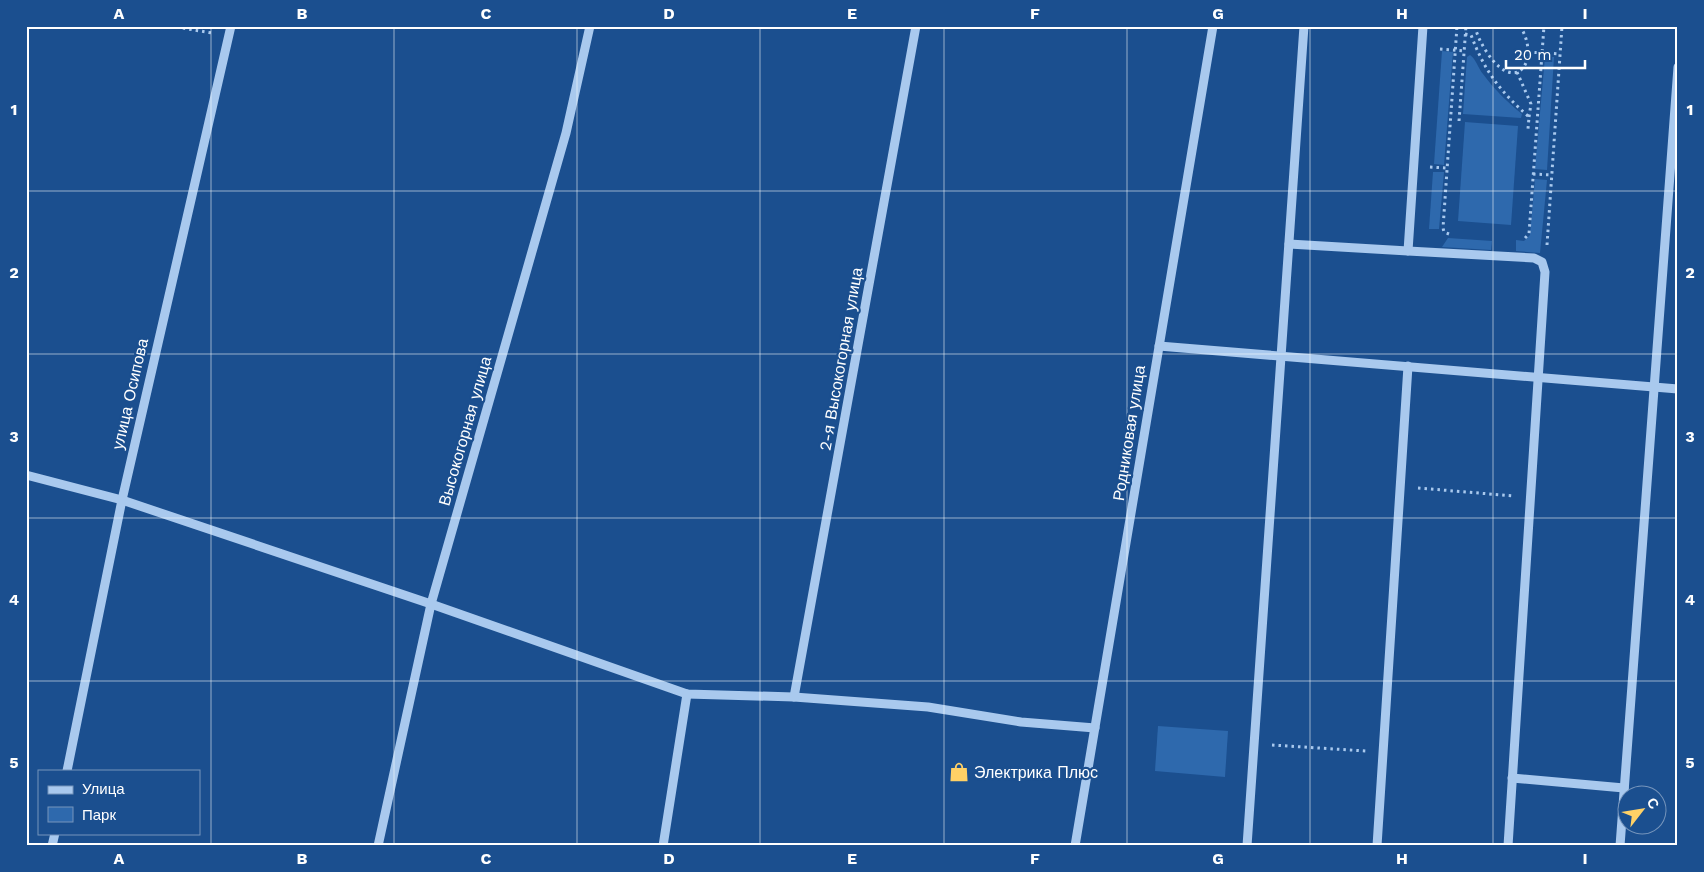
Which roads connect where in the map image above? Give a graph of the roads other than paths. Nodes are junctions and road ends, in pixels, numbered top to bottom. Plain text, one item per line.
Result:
1 (231, 26) edge
2 (590, 26) edge
3 (916, 26) edge
4 (1213, 26) edge
5 (1304, 26) edge
6 (1422, 26) edge
7 (1678, 67) edge
8 (1289, 244) junction
9 (1408, 251) junction
10 (1159, 346) junction
11 (1281, 356) junction
12 (1408, 366) junction
13 (1538, 377) junction
14 (1654, 387) junction
15 (1678, 389) edge
16 (26, 475) edge
17 (122, 500) junction
18 (431, 604) junction
19 (687, 694) junction
20 (794, 697) junction
21 (1095, 728) junction
22 (67, 770) edge
23 (1512, 778) junction
24 (1624, 784) edge
25 (1616, 787) edge
26 (378, 846) edge
27 (663, 846) edge
28 (1075, 846) edge
29 (1247, 846) edge
30 (1376, 846) edge
31 (1508, 846) edge

1 - 17 street, улица Осипова
2 - 18 street, Высокогорная улица
3 - 20 street, 2-я Высокогорная улица
4 - 10 street, Родниковая улица
5 - 8 street
6 - 9 street
7 - 14 street
8 - 9 street
8 - 11 street
9 - 13 street
10 - 11 street
10 - 21 street, Родниковая улица
11 - 12 street
11 - 29 street
12 - 13 street
12 - 30 street
13 - 14 street
13 - 23 street
14 - 15 street
14 - 24 street
16 - 17 street
17 - 18 street
17 - 22 street, улица Осипова
18 - 19 street
18 - 26 street, Высокогорная улица
19 - 20 street
19 - 27 street
20 - 21 street
21 - 28 street, Родниковая улица
23 - 25 street
23 - 31 street

